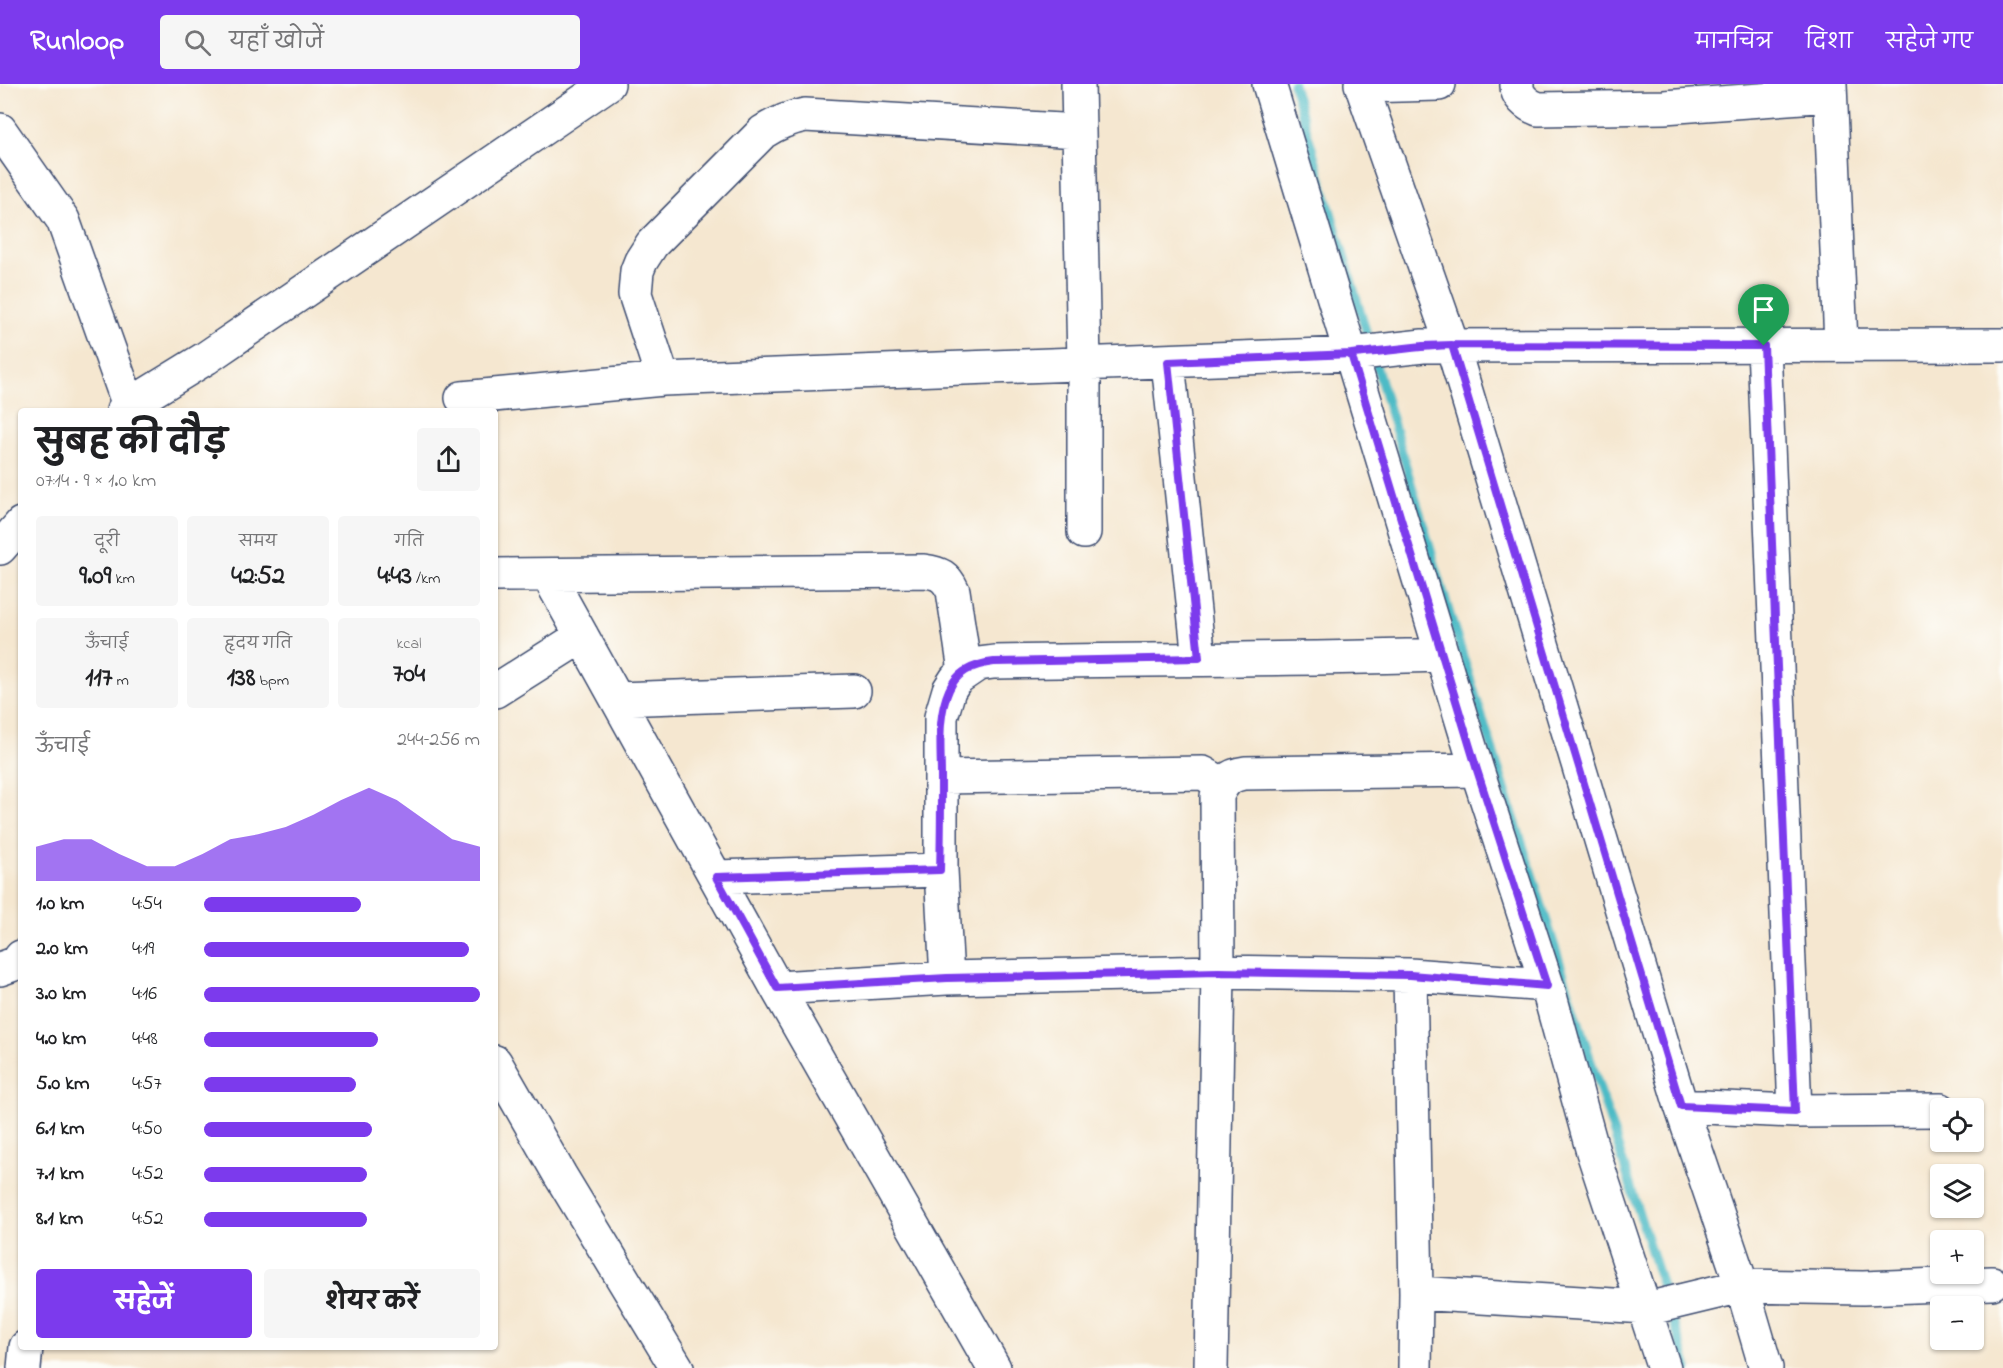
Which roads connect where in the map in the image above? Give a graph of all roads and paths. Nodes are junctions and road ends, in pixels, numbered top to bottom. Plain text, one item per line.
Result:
1 (609, 84) edge
2 (1078, 84) edge
3 (1269, 84) edge
4 (1439, 84) edge
5 (1517, 84) edge
6 (1361, 85) edge
7 (1830, 89) edge
8 (0, 130) edge
9 (1079, 131) junction
10 (1841, 344) junction
11 (1437, 345) junction
12 (2003, 345) edge
13 (1764, 346) junction
14 (1360, 354) junction
15 (1168, 362) junction
16 (1084, 363) junction
17 (663, 379) junction
18 (462, 398) dead end
19 (127, 408) edge
20 (129, 408) edge
21 (18, 527) edge
22 (1084, 532) dead end
23 (0, 548) edge
24 (498, 575) edge
25 (548, 575) junction
26 (582, 636) junction
27 (1442, 655) junction
28 (1199, 658) junction
29 (965, 671) junction
30 (498, 689) edge
31 (854, 691) dead end
32 (617, 699) junction
33 (1477, 770) junction
34 (941, 777) junction
35 (1222, 784) junction
36 (940, 870) junction
37 (716, 877) junction
38 (1218, 972) junction
39 (1410, 975) junction
40 (947, 978) junction
41 (1547, 986) junction
42 (777, 988) junction
43 (498, 1067) edge
44 (1681, 1106) junction
45 (1930, 1110) edge
46 (1795, 1111) junction
47 (1992, 1283) dead end
48 (1742, 1287) junction
49 (1416, 1293) junction
50 (1652, 1306) junction
51 (26, 1350) edge
52 (24, 1368) edge
53 (677, 1368) edge
54 (994, 1368) edge
55 (1211, 1368) edge
56 (1415, 1368) edge
57 (1664, 1368) edge
58 (1766, 1368) edge

1 - 20 street
2 - 9 street
3 - 14 street
4 - 6 street
5 - 7 street
6 - 11 street
7 - 10 street
8 - 19 street
9 - 16 street
9 - 17 street
10 - 12 street
10 - 13 street
11 - 13 street
11 - 14 street
11 - 44 street
13 - 46 street
14 - 15 street
14 - 27 street
15 - 16 street
15 - 28 street
16 - 17 street
16 - 22 street
17 - 18 street
21 - 23 street
24 - 25 street
25 - 26 street
25 - 29 street
26 - 30 street
26 - 32 street
27 - 28 street
27 - 33 street
28 - 29 street
29 - 34 street
31 - 32 street
32 - 37 street
33 - 35 street
33 - 41 street
34 - 35 street
34 - 36 street
35 - 38 street
36 - 37 street
36 - 40 street
37 - 42 street
38 - 39 street
38 - 40 street
38 - 55 street
39 - 41 street
39 - 49 street
40 - 42 street
41 - 50 street
42 - 54 street
43 - 53 street
44 - 46 street
44 - 48 street
45 - 46 street
47 - 48 street
48 - 50 street
48 - 58 street
49 - 50 street
49 - 56 street
50 - 57 street
51 - 52 street

